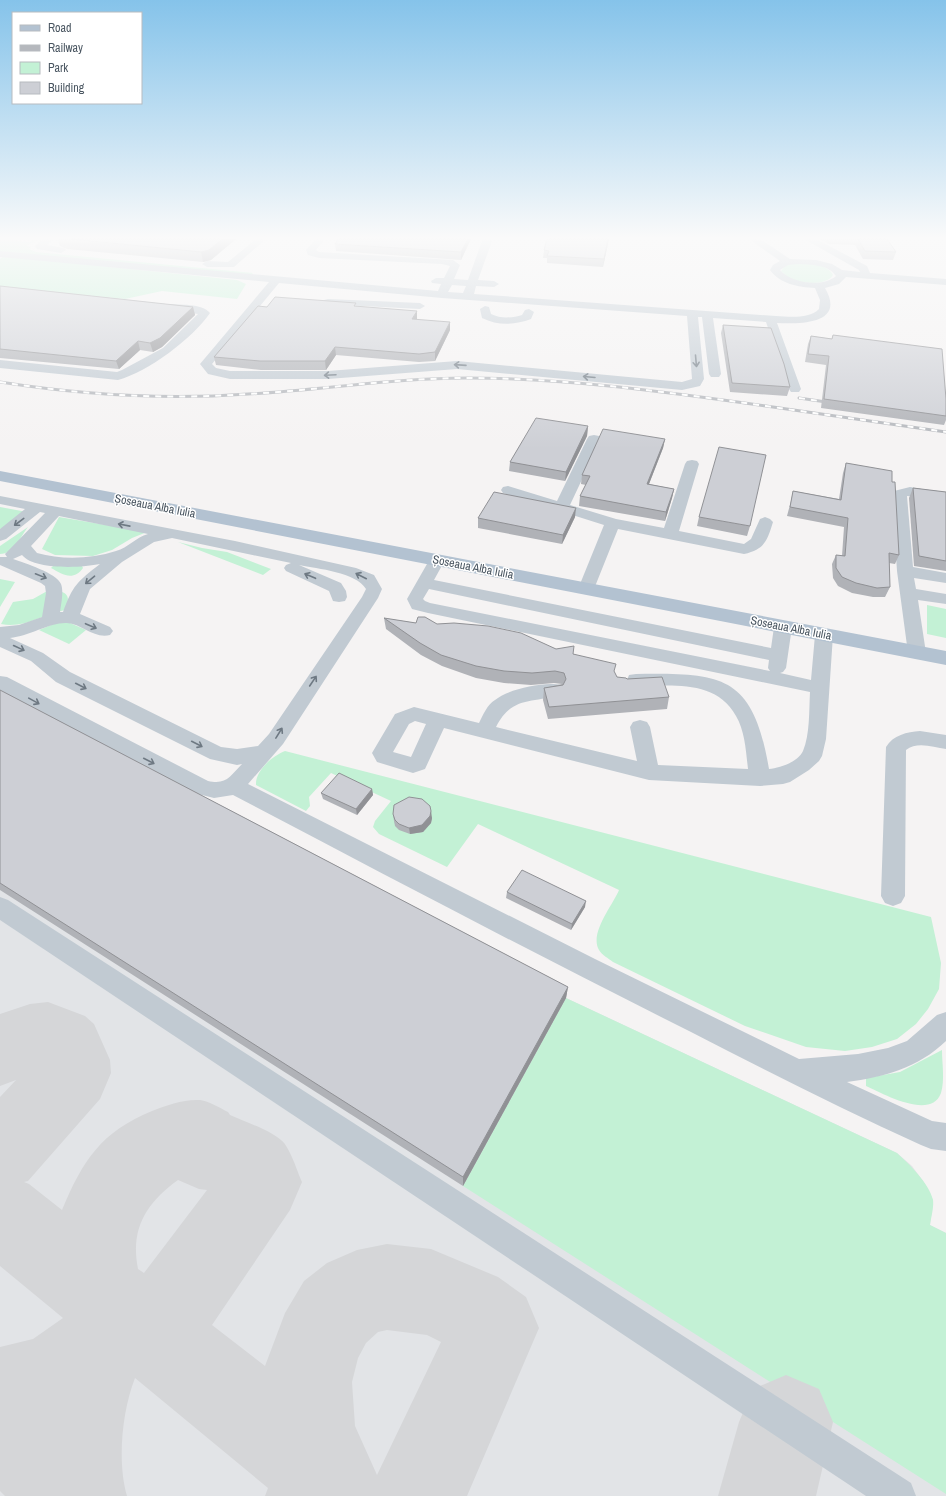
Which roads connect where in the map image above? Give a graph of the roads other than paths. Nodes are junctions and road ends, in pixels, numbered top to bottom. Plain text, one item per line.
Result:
1 (188, 309) edge
2 (253, 309) edge
3 (485, 309) edge
4 (555, 309) edge
5 (824, 309) edge
6 (707, 315) junction
7 (692, 318) junction
8 (770, 319) junction
9 (0, 364) edge
10 (715, 374) dead end
11 (795, 389) dead end
12 (594, 439) dead end
13 (692, 464) dead end
14 (0, 476) edge
15 (508, 490) dead end
16 (946, 497) edge
17 (0, 500) edge
18 (562, 506) junction
19 (38, 507) junction
20 (55, 511) junction
21 (765, 522) dead end
22 (613, 523) junction
23 (171, 534) junction
24 (670, 534) junction
25 (0, 536) edge
26 (23, 546) junction
27 (234, 546) junction
28 (124, 554) junction
29 (437, 560) junction
30 (2, 561) edge
31 (95, 561) junction
32 (905, 571) junction
33 (946, 578) edge
34 (424, 583) junction
35 (586, 589) junction
36 (54, 593) junction
37 (908, 593) junction
38 (339, 597) dead end
39 (946, 599) edge
40 (70, 618) junction
41 (50, 621) junction
42 (783, 627) junction
43 (104, 631) dead end
44 (0, 634) edge
45 (824, 635) junction
46 (0, 640) edge
47 (917, 653) junction
48 (779, 656) junction
49 (946, 658) edge
50 (776, 679) junction
51 (0, 682) edge
52 (622, 682) edge
53 (820, 688) junction
54 (554, 690) edge
55 (438, 720) dead end
56 (640, 727) dead end
57 (484, 732) junction
58 (946, 742) edge
59 (265, 752) junction
60 (649, 772) junction
61 (760, 778) junction
62 (234, 786) junction
63 (893, 896) dead end
64 (0, 907) edge
65 (946, 1024) edge
66 (798, 1072) junction
67 (946, 1137) edge
68 (898, 1496) edge

1 - 9 street
7 -> 2 street
3 - 7 street
4 - 7 street
5 - 8 street
6 - 7 street
6 - 8 street
6 - 10 street
8 - 11 street
12 - 18 street
13 - 24 street
14 - 29 main road, Șoseaua Alba Iulia
15 - 18 street
16 - 32 street
17 - 19 street
18 - 22 street
19 - 20 street
19 -> 25 street
23 -> 20 street
20 - 26 street
21 - 24 street
22 - 24 street
22 - 35 street
23 - 27 street
23 - 28 street
26 - 30 street
26 - 31 street
38 -> 27 street
59 -> 27 street
28 - 31 street
28 -> 40 street
29 - 34 street
29 - 35 main road, Șoseaua Alba Iulia
30 -> 36 street
31 - 36 street
32 - 33 street
32 - 37 street
34 - 48 street
34 - 50 street
35 - 42 main road, Șoseaua Alba Iulia
36 - 41 street
37 - 39 street
37 - 47 street
40 - 41 street
40 -> 43 street
41 - 44 street
42 - 45 main road, Șoseaua Alba Iulia
42 - 48 street
45 - 47 main road, Șoseaua Alba Iulia
45 - 53 street
46 -> 59 street
47 - 49 main road, Șoseaua Alba Iulia
48 - 50 street
50 - 53 street
51 -> 62 street
52 - 61 street
53 - 61 street
54 - 57 street
55 - 57 street
56 - 60 street
57 - 60 street
58 - 63 street
59 - 62 street
60 - 61 street
62 - 66 street
64 - 68 street
65 - 66 street
66 - 67 street

